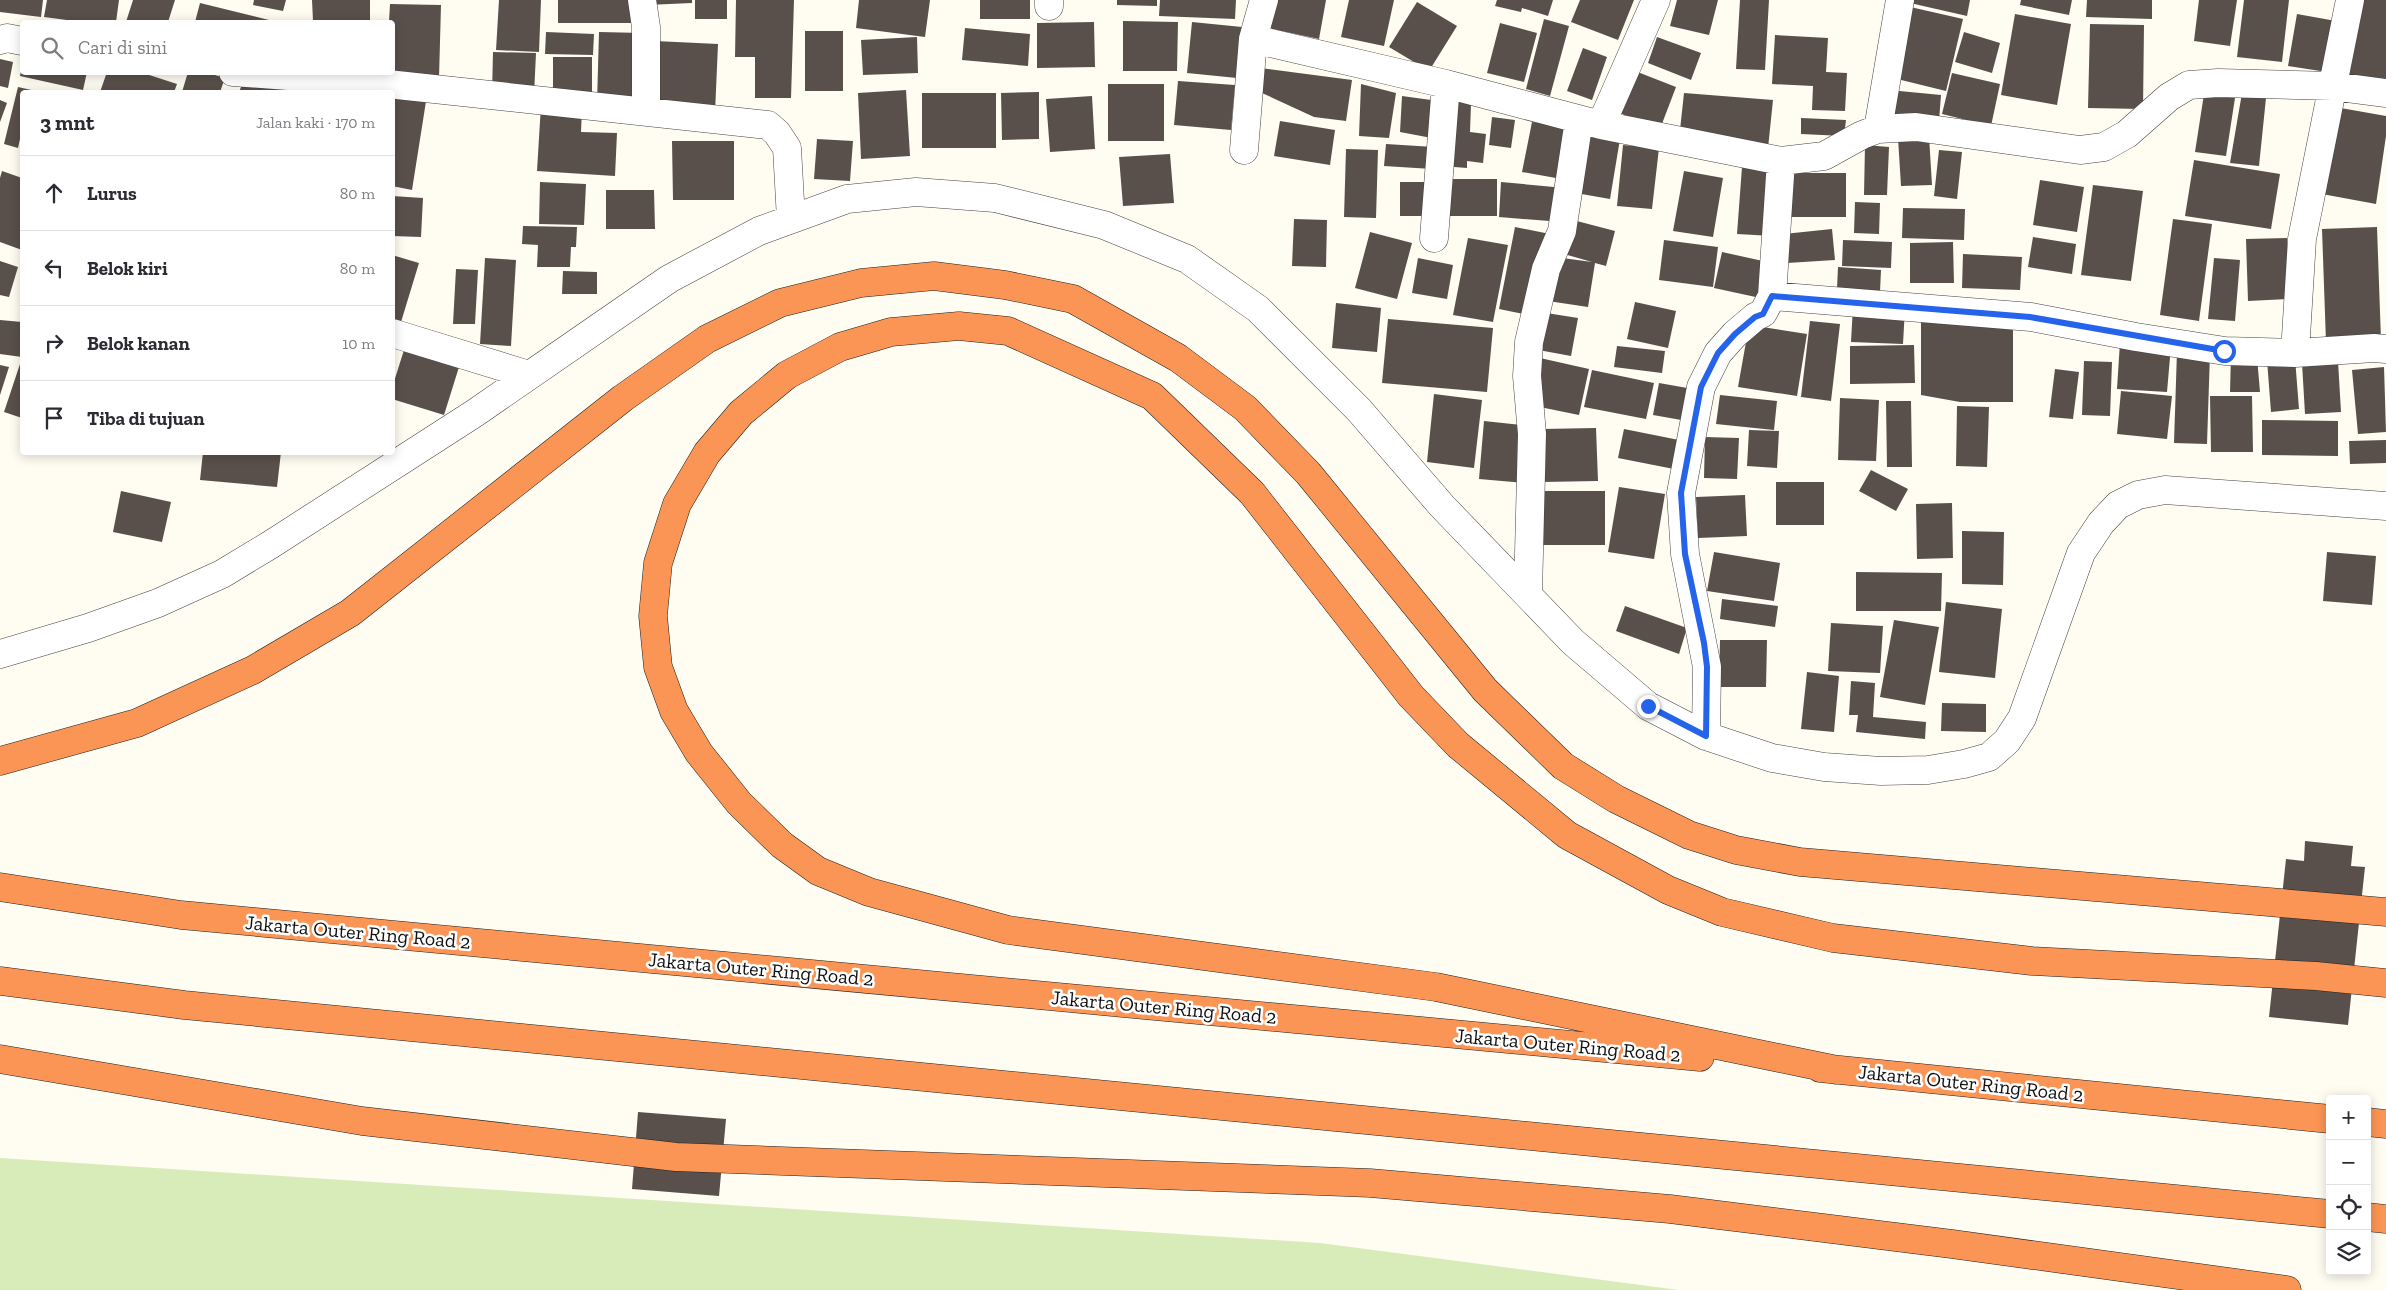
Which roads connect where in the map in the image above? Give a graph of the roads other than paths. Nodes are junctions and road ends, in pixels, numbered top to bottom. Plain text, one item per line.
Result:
1 (642, 0) edge
2 (1264, 0) edge
3 (1656, 0) edge
4 (1900, 0) edge
5 (2350, 0) edge
6 (1253, 39) junction
7 (0, 40) edge
8 (20, 41) edge
9 (274, 75) edge
10 (1446, 84) junction
11 (2332, 86) junction
12 (2386, 92) edge
13 (646, 111) junction
14 (1590, 122) junction
15 (1878, 128) junction
16 (1244, 150) dead end
17 (1781, 161) junction
18 (791, 219) junction
19 (1434, 238) dead end
20 (1772, 296) junction
21 (395, 334) edge
22 (2386, 349) edge
23 (2295, 353) junction
24 (529, 375) junction
25 (2386, 506) edge
26 (1528, 593) junction
27 (0, 654) edge
28 (1706, 736) junction
29 (0, 761) edge
30 (0, 887) edge
31 (2386, 912) edge
32 (0, 981) edge
33 (2386, 984) edge
34 (0, 1059) edge
35 (1837, 1070) junction
36 (2326, 1119) edge
37 (2371, 1122) edge
38 (2386, 1124) edge
39 (2326, 1214) edge
40 (2371, 1217) edge
41 (2386, 1219) edge
42 (2287, 1290) edge

1 - 13 street
2 - 6 street
3 - 14 street
4 - 15 street
5 - 11 street
6 - 10 street
6 - 16 street
7 - 8 street
9 - 13 street
10 - 14 street
10 - 19 street
11 - 12 street
11 - 15 street
11 - 23 street
13 - 18 street
14 - 17 street
14 - 26 street
15 - 17 street
17 - 20 street
18 - 24 street
18 - 26 street
20 - 23 street
20 - 28 street
21 - 24 street
22 - 23 street
24 - 27 street
25 - 28 street
26 - 28 street
29 - 31 highway
30 - 35 highway, Jakarta Outer Ring Road 2
32 - 39 highway
33 - 35 highway
34 - 42 highway
35 - 36 highway, Jakarta Outer Ring Road 2
37 - 38 highway
40 - 41 highway

